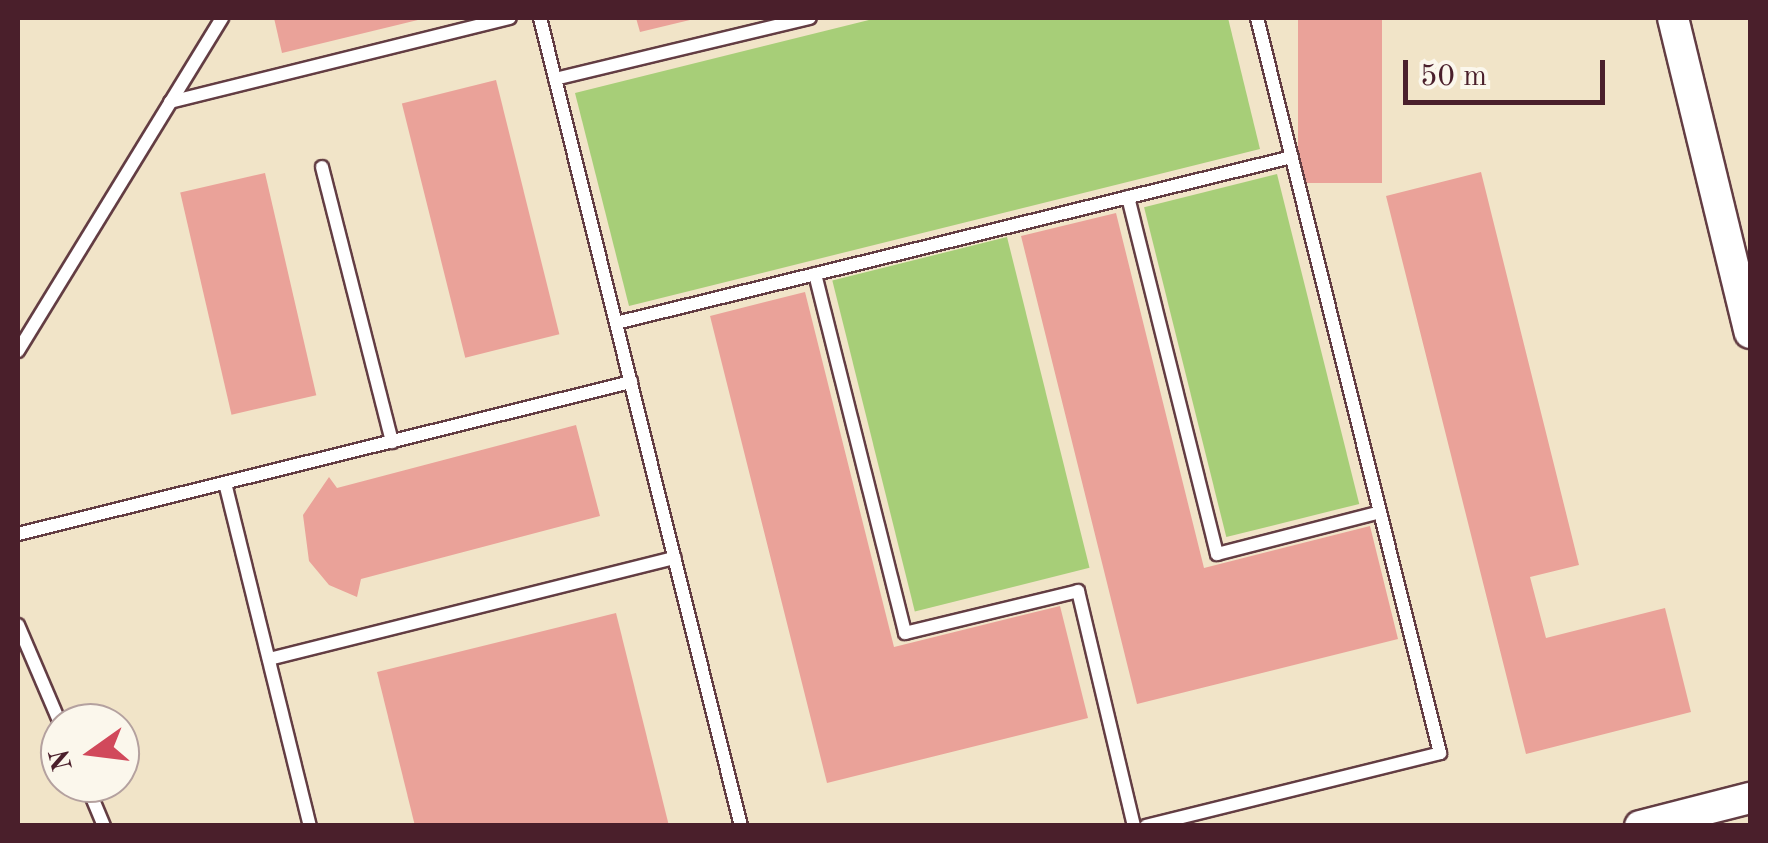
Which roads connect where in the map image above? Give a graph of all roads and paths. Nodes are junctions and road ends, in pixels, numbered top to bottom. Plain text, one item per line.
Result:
1 (222, 18) edge
2 (510, 18) edge
3 (540, 18) edge
4 (810, 18) edge
5 (1257, 18) edge
6 (1672, 18) edge
7 (756, 24) edge
8 (555, 79) junction
9 (170, 102) junction
10 (1292, 157) junction
11 (322, 166) dead end
12 (1128, 197) junction
13 (815, 274) junction
14 (616, 323) junction
15 (1750, 333) edge
16 (18, 351) edge
17 (631, 382) junction
18 (392, 442) junction
19 (225, 483) junction
20 (1380, 512) junction
21 (18, 534) edge
22 (674, 558) junction
23 (18, 624) edge
24 (269, 659) junction
25 (52, 703) edge
26 (1750, 798) edge
27 (310, 826) edge
28 (741, 826) edge
29 (1134, 826) edge
30 (1146, 826) edge
31 (1640, 826) edge

1 - 9 lane
2 - 9 lane
3 - 8 lane
4 - 7 lane
5 - 10 lane
6 - 15 street
7 - 8 lane
8 - 14 lane
9 - 16 lane
10 - 12 lane
10 - 20 lane
11 - 18 lane
12 - 13 lane
12 - 20 lane
13 - 14 lane
13 - 29 lane
14 - 17 lane
17 - 18 lane
17 - 22 lane
18 - 19 lane
19 - 21 lane
19 - 24 lane
20 - 30 lane
22 - 24 lane
22 - 28 lane
23 - 25 lane
24 - 27 lane
26 - 31 street

